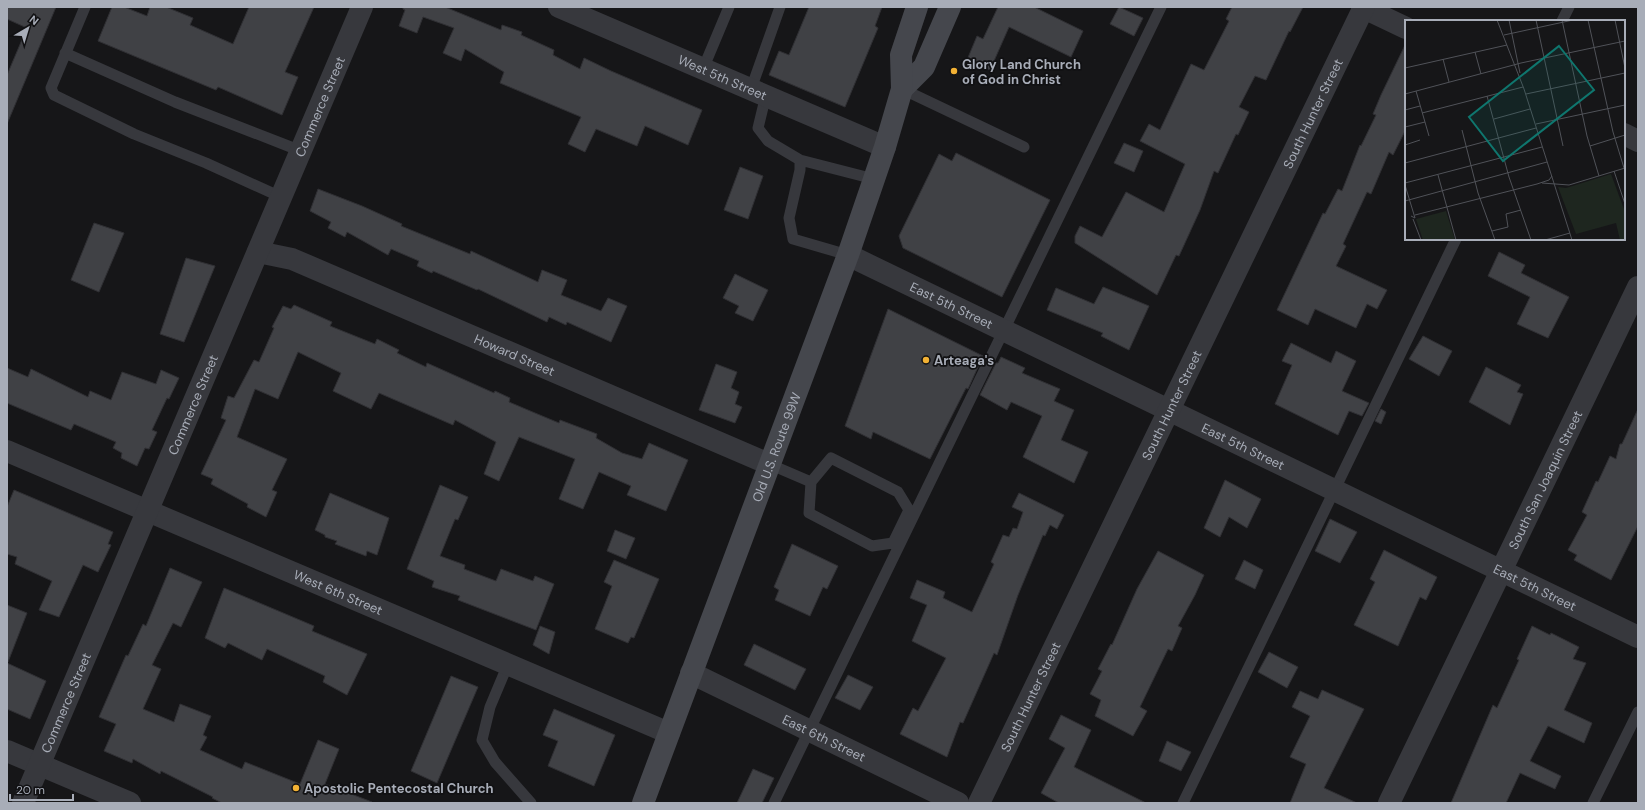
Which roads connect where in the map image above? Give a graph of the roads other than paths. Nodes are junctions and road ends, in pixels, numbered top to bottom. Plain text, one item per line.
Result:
1 (85, 7) edge
2 (362, 7) edge
3 (559, 7) edge
4 (729, 7) edge
5 (780, 7) edge
6 (917, 7) edge
7 (950, 7) edge
8 (1160, 7) edge
9 (1363, 7) edge
10 (1569, 7) edge
11 (1562, 20) edge
12 (1405, 28) edge
13 (65, 53) junction
14 (703, 69) junction
15 (902, 88) junction
16 (758, 92) junction
17 (1625, 134) edge
18 (1638, 141) edge
19 (885, 147) junction
20 (1024, 147) dead end
21 (301, 151) junction
22 (800, 160) junction
23 (874, 179) junction
24 (281, 197) junction
25 (1456, 240) edge
26 (258, 252) junction
27 (848, 255) junction
28 (1638, 287) edge
29 (1004, 330) junction
30 (1169, 410) junction
31 (7, 451) edge
32 (769, 464) junction
33 (811, 482) junction
34 (1334, 490) junction
35 (147, 511) junction
36 (1501, 571) junction
37 (1638, 637) edge
38 (508, 664) junction
39 (691, 673) junction
40 (1638, 712) edge
41 (809, 731) junction
42 (669, 733) junction
43 (7, 751) edge
44 (39, 764) junction
45 (23, 803) edge
46 (130, 803) edge
47 (531, 803) edge
48 (643, 803) edge
49 (774, 803) edge
50 (958, 803) edge
51 (979, 803) edge
52 (1183, 803) edge
53 (1389, 803) edge
54 (1593, 803) edge

1 - 13 lane
2 - 21 street, Commerce Street
3 - 14 street, West 5th Street
4 - 14 lane
5 - 16 lane
6 - 15 main road, Old U.S. Route 99W
7 - 15 main road
8 - 29 lane
9 - 12 street
9 - 30 street, South Hunter Street
10 - 11 lane
13 - 21 lane
13 - 24 lane
14 - 16 street, West 5th Street
15 - 19 main road, Old U.S. Route 99W
15 - 20 lane
16 - 19 street, West 5th Street
16 - 22 lane
17 - 18 street
19 - 23 main road, Old U.S. Route 99W
21 - 24 street, Commerce Street
22 - 23 lane
22 - 27 lane
23 - 27 main road, Old U.S. Route 99W
24 - 26 street, Commerce Street
25 - 34 lane
26 - 32 street, Howard Street
26 - 35 street, Commerce Street
27 - 29 street, East 5th Street
27 - 32 main road, Old U.S. Route 99W
28 - 36 street, South San Joaquin Street
29 - 30 street, East 5th Street
29 - 41 lane
30 - 34 street, East 5th Street
30 - 51 street, South Hunter Street
31 - 35 street, West 6th Street
32 - 33 lane
32 - 39 main road, Old U.S. Route 99W
33 - 33 lane
34 - 36 street, East 5th Street
34 - 52 lane
35 - 38 street, West 6th Street
35 - 44 street, Commerce Street
36 - 37 street, East 5th Street
36 - 53 street, South San Joaquin Street
38 - 42 street, West 6th Street
38 - 47 lane
39 - 41 street, East 6th Street
39 - 42 main road, Old U.S. Route 99W
40 - 54 lane
41 - 49 lane
41 - 50 street, East 6th Street
42 - 48 main road, Old U.S. Route 99W
43 - 44 street
44 - 45 street, Commerce Street
44 - 46 street

